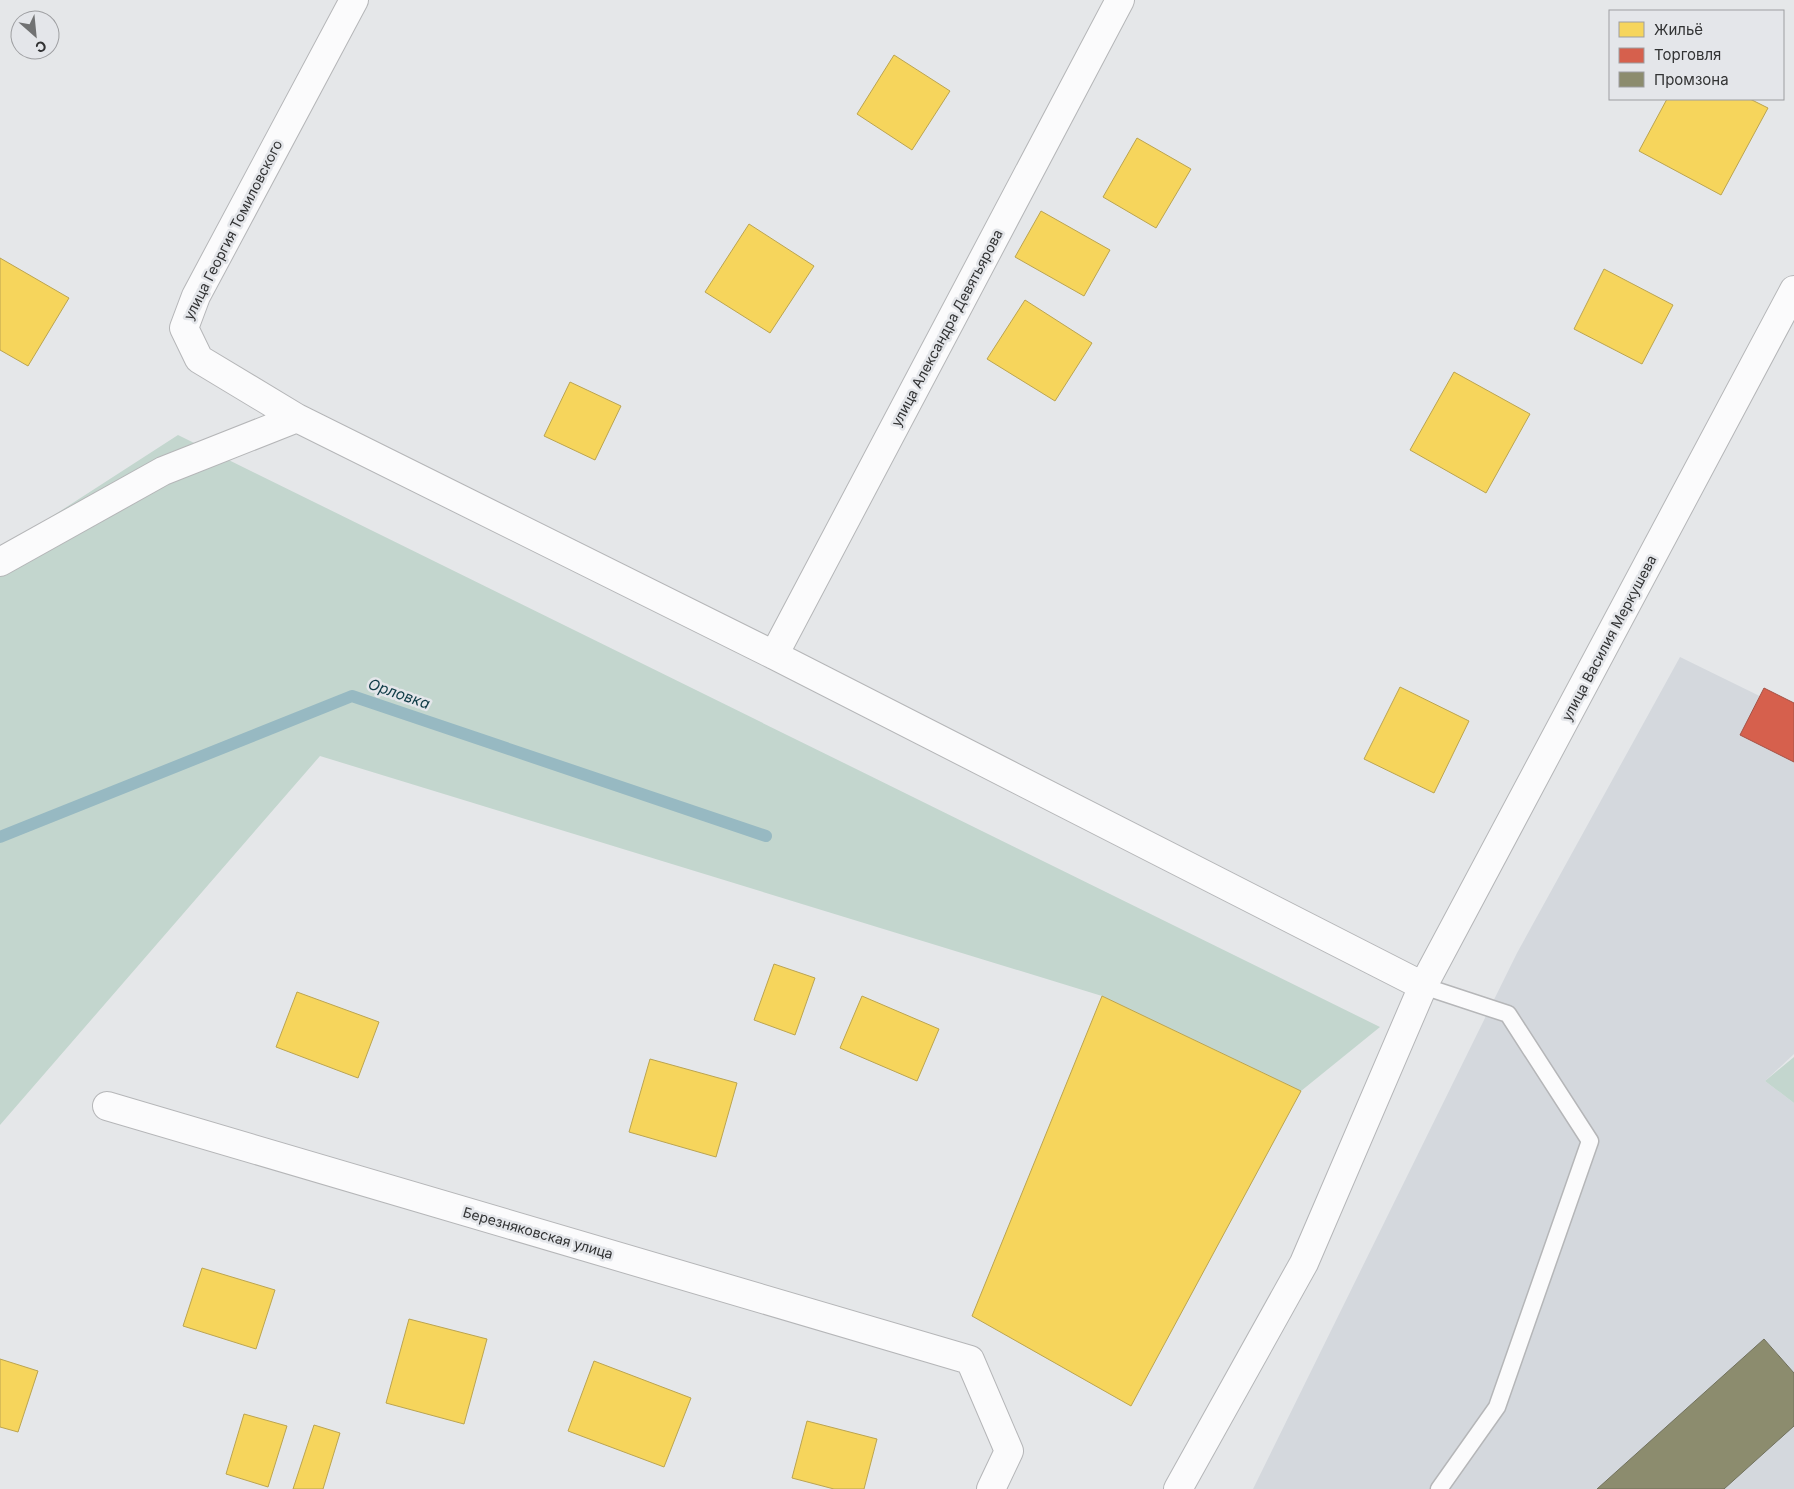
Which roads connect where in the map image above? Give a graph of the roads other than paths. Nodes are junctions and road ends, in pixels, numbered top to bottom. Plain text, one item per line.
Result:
1 (354, 0) edge
2 (1120, 0) edge
3 (1794, 290) edge
4 (297, 418) junction
5 (0, 562) edge
6 (774, 655) junction
7 (1423, 986) junction
8 (107, 1106) dead end
9 (991, 1489) edge
10 (1178, 1489) edge
11 (1439, 1489) edge

1 - 4 street, улица Георгия Томиловского
2 - 6 street, улица Александра Девятьярова
3 - 7 street, улица Василия Меркушева
4 - 5 street
4 - 6 street, улица Георгия Томиловского
6 - 7 street, улица Георгия Томиловского
7 - 10 street, улица Василия Меркушева
7 - 11 lane
8 - 9 street, Березняковская улица

